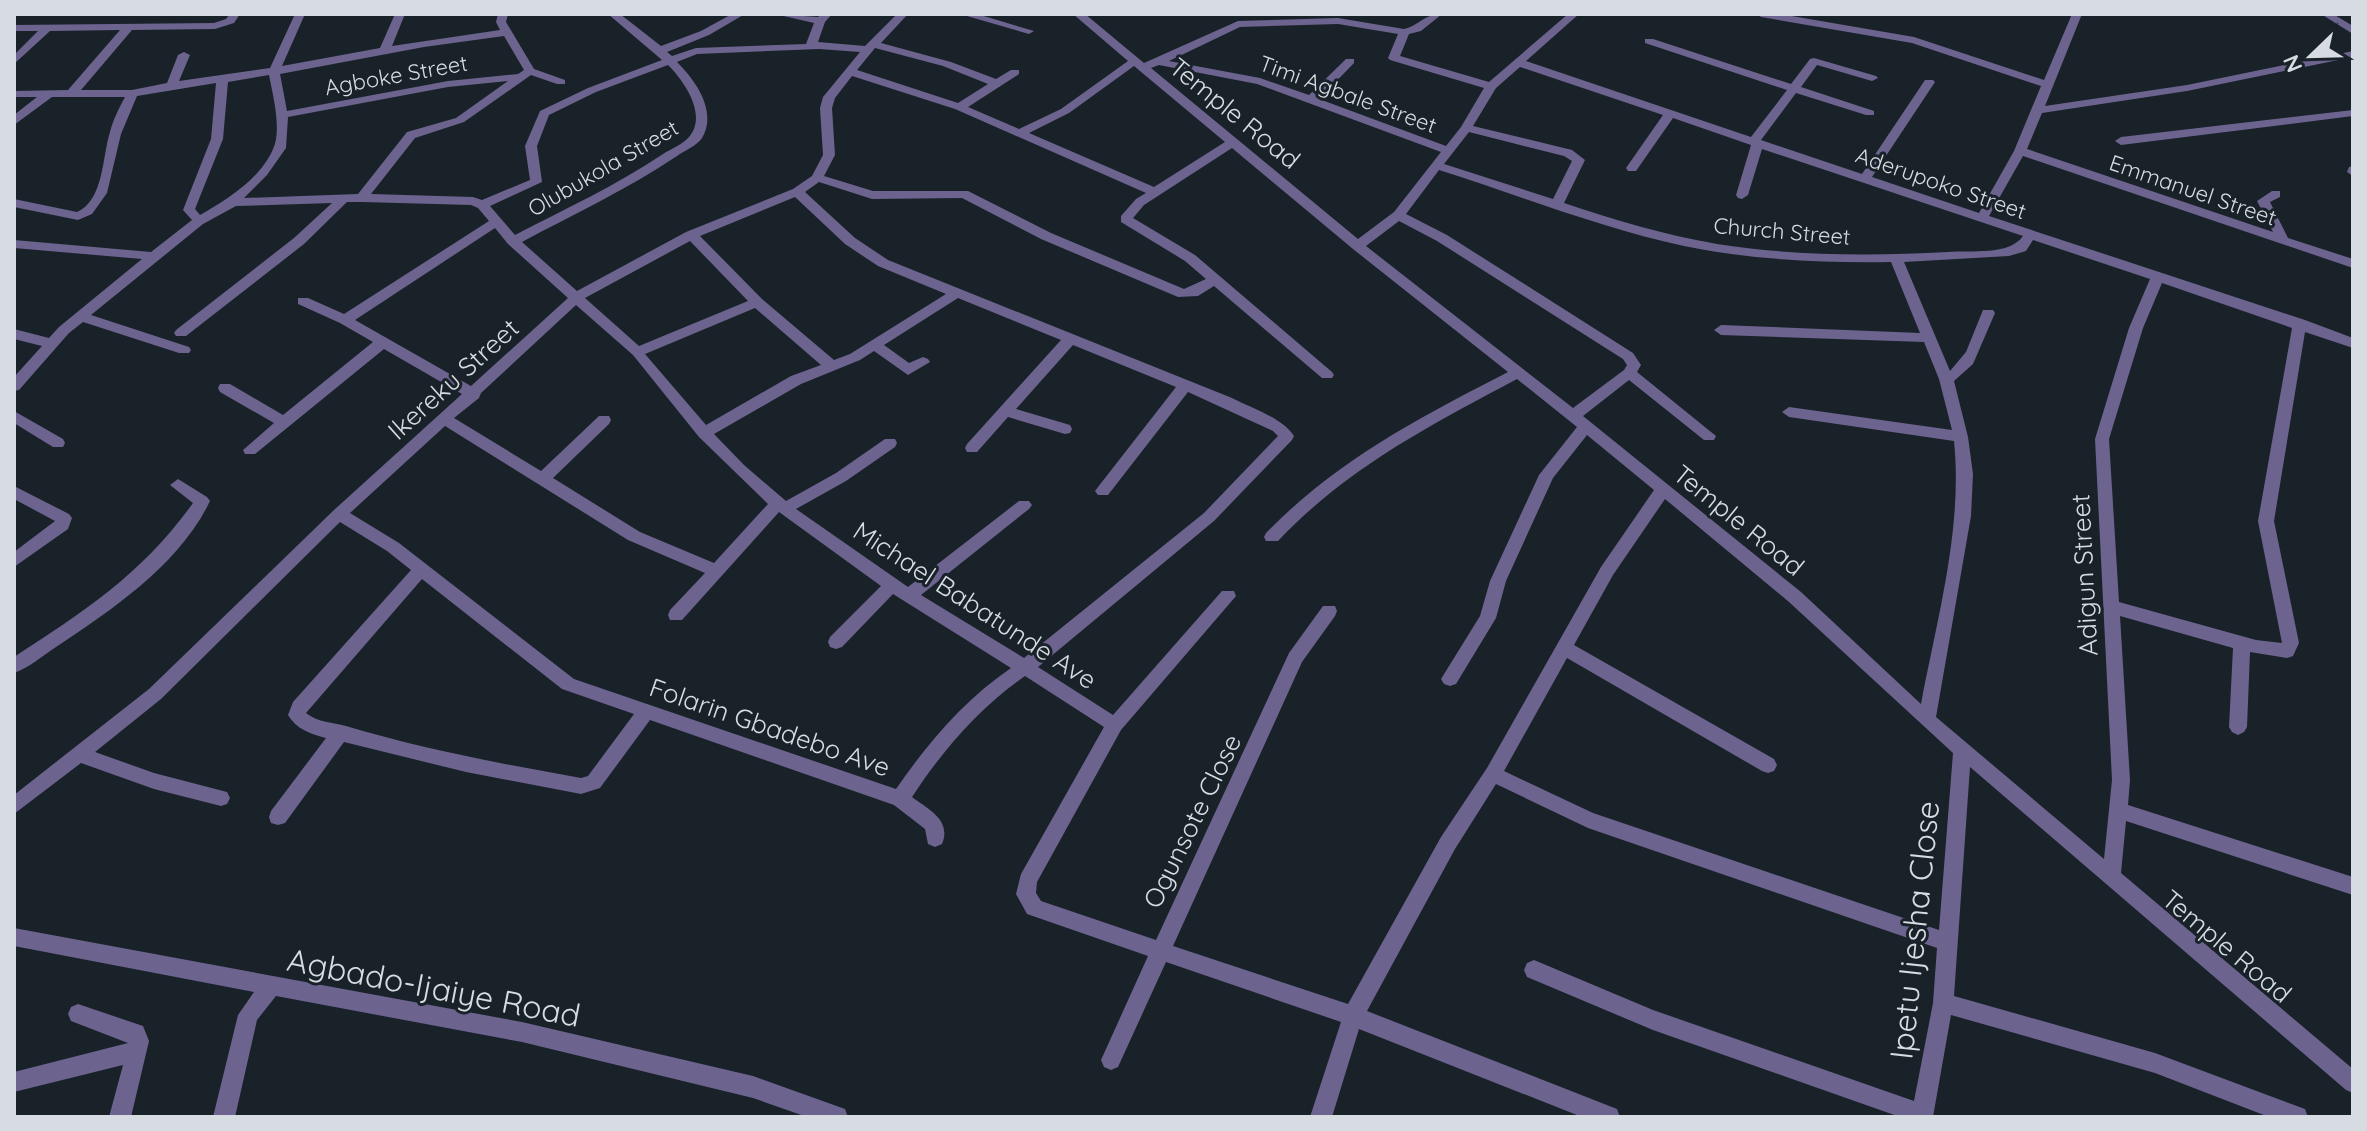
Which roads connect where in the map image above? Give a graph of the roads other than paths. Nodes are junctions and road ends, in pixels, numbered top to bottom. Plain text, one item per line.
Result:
1 (43, 14) edge
2 (235, 14) edge
3 (300, 14) edge
4 (400, 14) edge
5 (503, 14) edge
6 (613, 14) edge
7 (740, 14) edge
8 (780, 14) edge
9 (903, 14) edge
10 (965, 14) edge
11 (1078, 14) edge
12 (1437, 14) edge
13 (1574, 14) edge
14 (1761, 14) edge
15 (2077, 14) edge
16 (2326, 14) edge
17 (1223, 15) edge
18 (823, 17) edge
19 (1238, 24) junction
20 (19, 28) edge
21 (47, 28) junction
22 (128, 28) junction
23 (1029, 31) dead end
24 (2353, 31) edge
25 (508, 32) junction
26 (1404, 32) junction
27 (1649, 41) dead end
28 (870, 46) junction
29 (815, 47) junction
30 (385, 49) junction
31 (2353, 54) edge
32 (184, 55) dead end
33 (664, 56) junction
34 (14, 61) edge
35 (1350, 61) dead end
36 (1158, 62) junction
37 (1517, 62) junction
38 (1137, 65) junction
39 (530, 71) junction
40 (849, 71) junction
41 (274, 72) junction
42 (1015, 72) dead end
43 (517, 77) junction
44 (1872, 78) dead end
45 (222, 81) junction
46 (561, 82) dead end
47 (1929, 82) dead end
48 (999, 84) junction
49 (172, 85) junction
50 (2048, 85) junction
51 (1491, 86) junction
52 (1792, 88) junction
53 (72, 93) junction
54 (132, 93) junction
55 (14, 94) edge
56 (49, 94) junction
57 (1312, 99) junction
58 (959, 107) junction
59 (2038, 110) junction
60 (1870, 113) dead end
61 (2353, 113) edge
62 (282, 115) junction
63 (1669, 115) junction
64 (14, 121) edge
65 (1466, 128) junction
66 (1022, 132) junction
67 (1234, 141) junction
68 (2121, 141) dead end
69 (1756, 143) junction
70 (1449, 151) junction
71 (2020, 151) junction
72 (1438, 166) junction
73 (1632, 168) dead end
74 (817, 178) junction
75 (1865, 178) junction
76 (797, 192) junction
77 (1155, 192) junction
78 (2276, 194) dead end
79 (1742, 195) dead end
80 (362, 198) junction
81 (342, 200) junction
82 (233, 202) junction
83 (14, 203) edge
84 (482, 205) junction
85 (1556, 206) junction
86 (1398, 215) junction
87 (1982, 218) junction
88 (199, 221) junction
89 (494, 223) junction
90 (691, 235) junction
91 (2030, 235) junction
92 (513, 241) junction
93 (2284, 242) junction
94 (14, 244) edge
95 (1358, 246) junction
96 (154, 256) junction
97 (1896, 258) junction
98 (2353, 264) edge
99 (2158, 276) junction
100 (1214, 280) junction
101 (957, 293) junction
102 (578, 296) junction
103 (303, 301) dead end
104 (757, 302) junction
105 (1988, 313) dead end
106 (81, 316) junction
107 (345, 320) junction
108 (2300, 323) junction
109 (1721, 330) dead end
110 (181, 333) dead end
111 (14, 334) edge
112 (1071, 338) junction
113 (1930, 338) junction
114 (383, 342) junction
115 (2353, 343) edge
116 (53, 344) junction
117 (875, 345) junction
118 (184, 350) dead end
119 (640, 352) junction
120 (923, 362) dead end
121 (832, 366) junction
122 (1517, 373) junction
123 (1629, 373) junction
124 (1327, 375) dead end
125 (1946, 379) junction
126 (1185, 385) junction
127 (14, 386) edge
128 (225, 388) dead end
129 (474, 394) junction
130 (1005, 411) junction
131 (1789, 412) dead end
132 (14, 416) edge
133 (445, 419) junction
134 (604, 420) dead end
135 (1580, 421) junction
136 (284, 422) junction
137 (1065, 429) dead end
138 (704, 433) junction
139 (1709, 436) dead end
140 (1961, 437) junction
141 (58, 443) dead end
142 (890, 443) dead end
143 (972, 448) dead end
144 (250, 450) dead end
145 (543, 479) junction
146 (178, 485) dead end
147 (1663, 489) junction
148 (1103, 491) dead end
149 (22, 497) edge
150 (1024, 505) dead end
151 (782, 506) junction
152 (339, 514) junction
153 (1272, 537) dead end
154 (14, 561) edge
155 (421, 569) junction
156 (714, 570) junction
157 (891, 586) junction
158 (909, 595) junction
159 (1228, 596) dead end
160 (2113, 607) junction
161 (1329, 611) dead end
162 (676, 615) dead end
163 (836, 642) dead end
164 (2242, 643) junction
165 (1565, 648) junction
166 (14, 666) edge
167 (1027, 666) junction
168 (1450, 679) dead end
169 (645, 713) junction
170 (1927, 720) junction
171 (1115, 725) junction
172 (2238, 727) dead end
173 (341, 732) junction
174 (1962, 748) junction
175 (81, 755) junction
176 (1768, 765) dead end
177 (1493, 774) junction
178 (221, 798) dead end
179 (900, 799) junction
180 (14, 806) edge
181 (2120, 811) junction
182 (278, 817) dead end
183 (935, 838) dead end
184 (2111, 879) junction
185 (2353, 886) edge
186 (14, 937) edge
187 (1946, 942) junction
188 (1158, 952) junction
189 (1534, 970) dead end
190 (271, 986) junction
191 (1943, 1003) junction
192 (78, 1014) dead end
193 (1353, 1016) junction
194 (136, 1051) junction
195 (1111, 1060) dead end
196 (14, 1082) edge
197 (2353, 1083) edge
198 (1922, 1116) edge
199 (120, 1117) edge
200 (224, 1117) edge
201 (837, 1117) edge
202 (1321, 1117) edge
203 (1609, 1117) edge
204 (2297, 1117) edge

1 - 20 street
2 - 22 street
3 - 41 street
4 - 30 street
5 - 25 street
6 - 33 street, Olubukola Street
7 - 33 street
8 - 18 street
9 - 28 street
10 - 23 street
11 - 38 street, Temple Road
12 - 26 street
13 - 37 street
14 - 50 street
15 - 50 street
16 - 24 street
17 - 19 street
18 - 29 street
19 - 26 street
19 - 36 street
20 - 21 street
21 - 22 street
21 - 34 street
22 - 53 street
25 - 30 street
25 - 39 street
26 - 51 street
27 - 52 street
28 - 29 street
28 - 40 street
28 - 48 street
29 - 33 street
30 - 41 street
31 - 59 street
32 - 49 street
33 - 84 street
33 - 92 street, Olubukola Street
35 - 57 street
36 - 38 street, Timi Agbale Street
36 - 57 street, Timi Agbale Street
37 - 51 street
37 - 63 street, Aderupoko Street
38 - 66 street, Timi Agbale Street
38 - 67 street, Temple Road
39 - 43 street
39 - 46 street
40 - 58 street
40 - 74 street
41 - 45 street
41 - 62 street
42 - 48 street
43 - 62 street, Agboke Street
43 - 80 street
44 - 52 street
45 - 49 street
45 - 88 street
47 - 75 street
48 - 58 street
49 - 54 street
50 - 59 street
51 - 65 street
52 - 60 street
52 - 69 street
53 - 54 street
53 - 56 street
54 - 83 street
55 - 56 street
56 - 64 street
57 - 70 street, Timi Agbale Street
58 - 66 street
59 - 71 street
61 - 68 street
62 - 82 street
63 - 69 street, Aderupoko Street
63 - 73 street
65 - 70 street
65 - 85 street
66 - 77 street
67 - 77 street
67 - 95 street, Temple Road
69 - 75 street, Aderupoko Street
69 - 79 street
70 - 72 street
71 - 87 street
71 - 93 street, Emmanuel Street
72 - 85 street, Church Street
72 - 86 street
74 - 76 street, Ikereku Street
74 - 100 street
75 - 87 street, Aderupoko Street
76 - 90 street, Ikereku Street
76 - 101 street
77 - 100 street
78 - 93 street
80 - 81 street
80 - 84 street
81 - 82 street
81 - 110 street
82 - 88 street
84 - 89 street, Michael Babatunde Ave
85 - 97 street, Church Street
86 - 95 street
86 - 123 street
87 - 91 street, Aderupoko Street
88 - 96 street
89 - 92 street, Michael Babatunde Ave
89 - 107 street
90 - 102 street, Ikereku Street
90 - 104 street
91 - 97 street, Church Street
91 - 99 street, Aderupoko Street
92 - 102 street, Michael Babatunde Ave
93 - 98 street, Emmanuel Street
94 - 96 street
95 - 122 street, Temple Road
96 - 106 street
97 - 113 street
99 - 108 street, Aderupoko Street
99 - 160 street, Adigun Street
100 - 124 street
101 - 112 street
101 - 117 street
102 - 119 street, Michael Babatunde Ave
102 - 129 street, Ikereku Street
103 - 107 street
104 - 119 street
104 - 121 street
105 - 125 street
106 - 116 street
106 - 118 street
107 - 114 street
108 - 115 street, Aderupoko Street
108 - 164 street
109 - 113 street
111 - 116 street
112 - 126 street
112 - 130 street
113 - 125 street
114 - 129 street
114 - 136 street
116 - 127 street
117 - 120 street
117 - 121 street
119 - 138 street, Michael Babatunde Ave
121 - 138 street
122 - 135 street, Temple Road
122 - 153 street
123 - 135 street
123 - 139 street
125 - 140 street
126 - 148 street
126 - 167 street, Folarin Gbadebo Ave
128 - 136 street
129 - 133 street, Ikereku Street
130 - 137 street
130 - 143 street
131 - 140 street
132 - 141 street
133 - 145 street
133 - 152 street, Ikereku Street
134 - 145 street
135 - 147 street, Temple Road
135 - 168 street
136 - 144 street
138 - 151 street, Michael Babatunde Ave
140 - 170 street
142 - 151 street
145 - 156 street
146 - 166 street
147 - 165 street
147 - 170 street, Temple Road
149 - 154 street
150 - 158 street
151 - 156 street
151 - 157 street, Michael Babatunde Ave
152 - 155 street, Folarin Gbadebo Ave
152 - 175 street, Ikereku Street
155 - 169 street, Folarin Gbadebo Ave
155 - 173 street
156 - 162 street
157 - 158 street, Michael Babatunde Ave
157 - 163 street
158 - 167 street, Michael Babatunde Ave
159 - 171 street
160 - 164 street
160 - 181 street, Adigun Street
161 - 188 street, Ogunsote Close
164 - 172 street
165 - 176 street
165 - 177 street
167 - 171 street, Michael Babatunde Ave
167 - 179 street, Folarin Gbadebo Ave
169 - 173 street
169 - 179 street, Folarin Gbadebo Ave
170 - 174 street, Temple Road
171 - 188 street
173 - 182 street
174 - 184 street, Temple Road
174 - 187 street, Ipetu Ijesha Close
175 - 178 street
175 - 180 street, Ikereku Street
177 - 187 street
177 - 193 street
179 - 183 street
181 - 184 street, Adigun Street
181 - 185 street
184 - 197 street, Temple Road
186 - 190 street, Agbado-Ijaiye Road
187 - 191 street, Ipetu Ijesha Close
188 - 193 street
188 - 195 street, Ogunsote Close
189 - 198 street
190 - 200 street
190 - 201 street, Agbado-Ijaiye Road
191 - 198 street, Ipetu Ijesha Close
191 - 204 street
192 - 194 street
193 - 202 street
193 - 203 street
194 - 196 street
194 - 199 street

